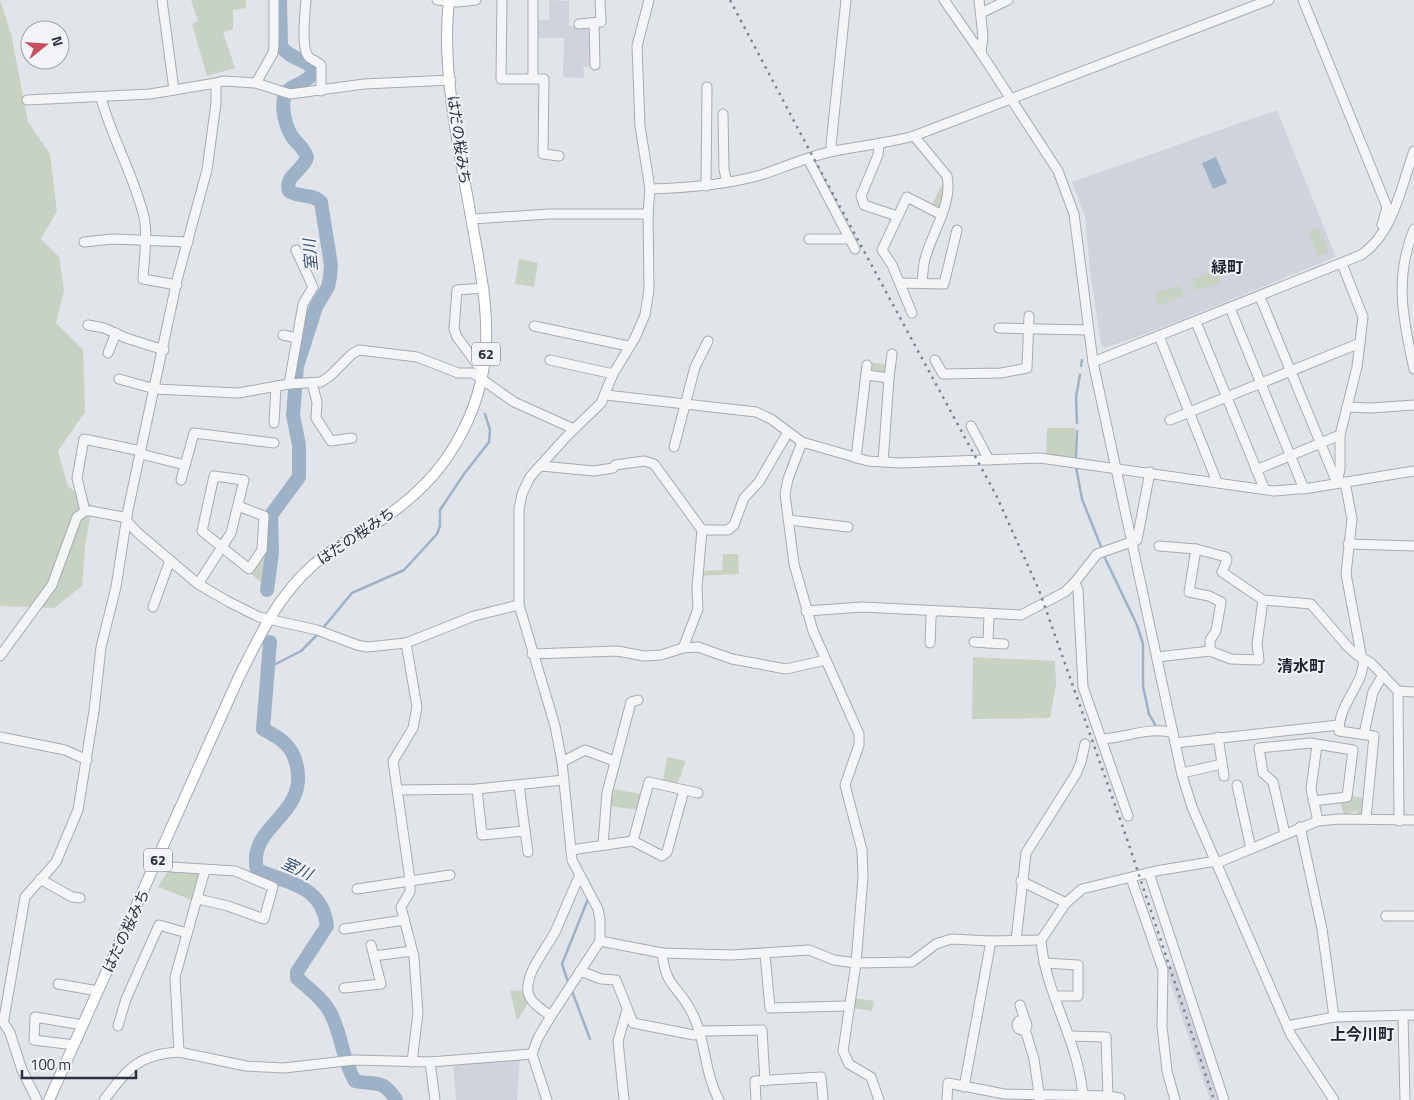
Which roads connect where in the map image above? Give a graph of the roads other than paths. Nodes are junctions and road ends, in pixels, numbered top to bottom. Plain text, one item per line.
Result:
1 (162, 0) edge
2 (274, 0) edge
3 (306, 0) edge
4 (437, 0) edge
5 (476, 0) edge
6 (502, 0) edge
7 (533, 0) edge
8 (600, 0) edge
9 (649, 0) edge
10 (846, 0) edge
11 (944, 0) edge
12 (979, 0) edge
13 (1008, 0) edge
14 (1303, 0) edge
15 (449, 1) edge
16 (1264, 1) edge
17 (981, 13) junction
18 (579, 24) dead end
19 (594, 24) junction
20 (982, 53) junction
21 (597, 60) dead end
22 (533, 78) junction
23 (451, 80) junction
24 (216, 83) junction
25 (256, 83) junction
26 (707, 87) dead end
27 (174, 90) junction
28 (321, 90) junction
29 (101, 98) junction
30 (27, 100) dead end
31 (1010, 100) junction
32 (723, 114) dead end
33 (914, 136) junction
34 (879, 145) junction
35 (833, 151) junction
36 (1414, 151) edge
37 (559, 156) dead end
38 (808, 159) junction
39 (727, 182) junction
40 (706, 186) junction
41 (650, 189) junction
42 (648, 214) junction
43 (942, 215) junction
44 (897, 216) junction
45 (472, 220) junction
46 (1384, 229) junction
47 (1414, 229) edge
48 (957, 230) dead end
49 (809, 238) dead end
50 (849, 238) junction
51 (145, 241) junction
52 (84, 242) dead end
53 (188, 242) junction
54 (854, 249) dead end
55 (296, 250) dead end
56 (1342, 264) junction
57 (900, 282) junction
58 (922, 282) junction
59 (944, 284) junction
60 (176, 285) junction
61 (484, 288) junction
62 (944, 294) dead end
63 (1260, 297) junction
64 (1230, 308) junction
65 (912, 313) dead end
66 (1029, 316) dead end
67 (1196, 322) junction
68 (88, 325) dead end
69 (534, 326) dead end
70 (999, 328) dead end
71 (1029, 328) junction
72 (1088, 330) junction
73 (116, 334) junction
74 (284, 335) dead end
75 (1160, 336) junction
76 (298, 338) junction
77 (708, 342) dead end
78 (1360, 343) junction
79 (628, 346) junction
80 (164, 350) junction
81 (108, 353) dead end
82 (892, 354) dead end
83 (550, 360) dead end
84 (935, 360) dead end
85 (1093, 362) junction
86 (868, 365) dead end
87 (1414, 369) edge
88 (1290, 371) junction
89 (613, 374) junction
90 (482, 375) junction
91 (867, 375) junction
92 (889, 378) junction
93 (119, 379) dead end
94 (312, 383) junction
95 (1260, 383) junction
96 (294, 384) junction
97 (276, 386) junction
98 (155, 389) junction
99 (606, 395) junction
100 (1226, 397) junction
101 (686, 404) junction
102 (1414, 405) edge
103 (1347, 407) junction
104 (1189, 412) junction
105 (1170, 420) dead end
106 (274, 423) dead end
107 (971, 426) dead end
108 (574, 429) junction
109 (788, 432) junction
110 (1340, 435) junction
111 (352, 438) dead end
112 (677, 442) dead end
113 (802, 442) junction
114 (274, 443) dead end
115 (1320, 443) junction
116 (141, 452) junction
117 (1290, 455) junction
118 (856, 458) junction
119 (989, 460) junction
120 (884, 462) junction
121 (185, 465) junction
122 (540, 466) junction
123 (1116, 468) junction
124 (1256, 470) junction
125 (1414, 471) edge
126 (1150, 472) junction
127 (181, 480) dead end
128 (1217, 482) junction
129 (1341, 482) junction
130 (1264, 488) junction
131 (1304, 489) junction
132 (238, 506) junction
133 (84, 511) junction
134 (789, 520) junction
135 (127, 523) junction
136 (848, 527) dead end
137 (702, 530) junction
138 (1132, 543) junction
139 (1348, 544) junction
140 (1159, 546) dead end
141 (1414, 546) edge
142 (222, 548) junction
143 (1196, 549) junction
144 (170, 560) junction
145 (1075, 582) junction
146 (198, 584) junction
147 (1263, 600) junction
148 (151, 602) dead end
149 (520, 606) junction
150 (806, 611) junction
151 (934, 611) junction
152 (989, 614) junction
153 (267, 620) junction
154 (974, 642) dead end
155 (406, 643) junction
156 (930, 643) dead end
157 (988, 643) junction
158 (1004, 644) dead end
159 (683, 648) junction
160 (1210, 652) junction
161 (532, 654) junction
162 (0, 656) edge
163 (1157, 657) junction
164 (1364, 659) junction
165 (826, 660) junction
166 (1383, 675) junction
167 (1398, 691) junction
168 (1414, 692) edge
169 (638, 700) dead end
170 (1339, 725) junction
171 (1173, 733) junction
172 (1364, 734) junction
173 (0, 737) edge
174 (1218, 737) junction
175 (1102, 738) junction
176 (1175, 743) junction
177 (1084, 744) dead end
178 (1317, 745) junction
179 (87, 760) junction
180 (614, 761) junction
181 (562, 762) junction
182 (1222, 764) junction
183 (1182, 773) junction
184 (1224, 776) dead end
185 (564, 780) junction
186 (519, 785) junction
187 (1237, 785) dead end
188 (477, 788) junction
189 (398, 790) junction
190 (684, 790) junction
191 (698, 793) dead end
192 (1313, 801) junction
193 (1128, 816) dead end
194 (1366, 819) junction
195 (1414, 820) edge
196 (1318, 821) junction
197 (1399, 821) junction
198 (1300, 827) junction
199 (525, 831) junction
200 (1284, 834) junction
201 (633, 841) junction
202 (603, 844) junction
203 (1251, 849) junction
204 (571, 850) junction
205 (528, 852) dead end
206 (157, 862) junction
207 (1216, 862) junction
208 (205, 870) junction
209 (1149, 873) junction
210 (450, 875) dead end
211 (580, 877) junction
212 (1132, 878) junction
213 (40, 879) junction
214 (410, 880) junction
215 (1022, 881) junction
216 (357, 889) dead end
217 (74, 899) dead end
218 (198, 900) junction
219 (1066, 903) junction
220 (1386, 916) dead end
221 (1414, 916) edge
222 (404, 920) junction
223 (344, 929) dead end
224 (187, 933) junction
225 (1016, 940) junction
226 (1041, 940) junction
227 (991, 941) junction
228 (600, 942) junction
229 (371, 945) dead end
230 (412, 951) junction
231 (662, 953) junction
232 (765, 954) junction
233 (374, 956) junction
234 (1044, 962) junction
235 (856, 963) junction
236 (580, 971) junction
237 (58, 984) dead end
238 (344, 988) dead end
239 (98, 991) junction
240 (1056, 996) junction
241 (1020, 1005) dead end
242 (846, 1006) dead end
243 (627, 1010) junction
244 (1403, 1015) junction
245 (1414, 1015) edge
246 (551, 1016) junction
247 (1334, 1017) junction
248 (2, 1018) edge
249 (83, 1025) junction
250 (118, 1026) dead end
251 (1287, 1026) junction
252 (699, 1032) junction
253 (1070, 1036) junction
254 (74, 1045) junction
255 (179, 1052) junction
256 (532, 1054) junction
257 (412, 1062) junction
258 (430, 1062) junction
259 (765, 1080) junction
260 (964, 1087) junction
261 (1108, 1096) junction
262 (1040, 1098) edge
263 (1083, 1098) edge
264 (1120, 1098) dead end
265 (38, 1100) edge
266 (49, 1100) edge
267 (104, 1100) edge
268 (436, 1100) edge
269 (547, 1100) edge
270 (624, 1100) edge
271 (719, 1100) edge
272 (756, 1100) edge
273 (823, 1100) edge
274 (878, 1100) edge
275 (946, 1100) edge
276 (1175, 1100) edge
277 (1224, 1100) edge
278 (1334, 1100) edge
279 (1405, 1100) edge

1 - 27 street
2 - 25 street
3 - 28 street
4 - 15 street
5 - 15 street
6 - 22 street
7 - 22 street
8 - 19 street
9 - 41 street
10 - 35 street
11 - 20 street
12 - 17 street
13 - 17 street
14 - 46 street
15 - 23 main road, はだの桜みち / 62
16 - 31 street
17 - 20 street
18 - 19 street
19 - 21 street
20 - 31 street
22 - 37 street
23 - 28 street
23 - 45 main road, はだの桜みち / 62
24 - 25 street
24 - 27 street
24 - 53 street
25 - 28 street
26 - 40 street
27 - 29 street
29 - 30 street
29 - 51 street
31 - 33 street
31 - 72 street
32 - 39 street
33 - 34 street
33 - 43 street
34 - 35 street
34 - 44 street
35 - 38 street
36 - 46 street
38 - 39 street
38 - 50 street
39 - 40 street
40 - 41 street
41 - 42 street
42 - 45 street
42 - 79 street
43 - 44 street
43 - 58 street
44 - 57 street
45 - 61 main road, はだの桜みち / 62
46 - 56 street
47 - 87 street
48 - 59 street
49 - 50 street
50 - 54 street
51 - 52 street
51 - 53 street
51 - 60 street
53 - 60 street
55 - 76 street
56 - 63 street
56 - 78 street
57 - 58 street
57 - 65 street
58 - 59 street
59 - 62 street
60 - 80 street
61 - 90 main road, はだの桜みち / 62
61 - 90 street
63 - 64 street
63 - 88 street
64 - 67 street
64 - 95 street
66 - 71 street
67 - 75 street
67 - 100 street
68 - 73 street
69 - 79 street
70 - 71 street
71 - 72 street
71 - 84 street
72 - 85 street
73 - 80 street
73 - 81 street
74 - 76 street
75 - 85 street
75 - 104 street
76 - 96 street
77 - 101 street
78 - 88 street
78 - 103 street
79 - 89 street
80 - 98 street
82 - 92 street
83 - 89 street
85 - 123 street
86 - 91 street
88 - 95 street
88 - 115 street
89 - 99 street
90 - 94 street
90 - 108 street
90 - 153 main road, はだの桜みち / 62
91 - 92 street
91 - 118 street
92 - 120 street
93 - 98 street
94 - 96 street
94 - 111 street
95 - 100 street
95 - 117 street
96 - 97 street
97 - 98 street
97 - 106 street
98 - 116 street
99 - 101 street
99 - 108 street
100 - 104 street
100 - 124 street
101 - 109 street
101 - 112 street
102 - 103 street
103 - 110 street
104 - 105 street
104 - 128 street
107 - 119 street
108 - 122 street
109 - 113 street
109 - 137 street
110 - 115 street
110 - 129 street
113 - 118 street
113 - 134 street
114 - 121 street
115 - 117 street
115 - 129 street
116 - 121 street
116 - 133 street
116 - 135 street
117 - 124 street
117 - 131 street
118 - 120 street
119 - 120 street
119 - 123 street
121 - 127 street
122 - 137 street
122 - 149 street
123 - 126 street
123 - 138 street
124 - 130 street
125 - 129 street
126 - 128 street
126 - 138 street
128 - 130 street
129 - 131 street
129 - 139 street
130 - 131 street
132 - 142 street
132 - 142 street
132 - 142 street
133 - 135 street
133 - 162 street
134 - 136 street
134 - 150 street
135 - 144 street
135 - 179 street
137 - 159 street
138 - 145 street
138 - 163 street
139 - 141 street
139 - 164 street
140 - 143 street
142 - 146 street
143 - 147 street
143 - 160 street
144 - 146 street
144 - 148 street
145 - 152 street
145 - 175 street
146 - 153 street
147 - 160 street
147 - 164 street
149 - 155 street
149 - 161 street
150 - 151 street
150 - 165 street
151 - 152 street
151 - 156 street
152 - 157 street
153 - 155 street
153 - 206 main road, はだの桜みち / 62
154 - 157 street
155 - 189 street
157 - 158 street
159 - 161 street
159 - 165 street
160 - 163 street
161 - 181 street
163 - 171 street
164 - 166 street
164 - 170 street
165 - 235 street
166 - 167 street
166 - 172 street
167 - 168 street
167 - 197 street
169 - 180 street
170 - 172 street
170 - 174 street
171 - 175 street
171 - 176 street
172 - 194 street
173 - 179 street
174 - 176 street
174 - 182 street
175 - 193 street
176 - 183 street
177 - 215 street
178 - 192 street
178 - 192 street
178 - 200 street
179 - 213 street
180 - 181 street
180 - 202 street
181 - 185 street
182 - 183 street
182 - 184 street
183 - 207 street
185 - 186 street
185 - 204 street
186 - 188 street
186 - 199 street
187 - 203 street
188 - 189 street
188 - 199 street
189 - 214 street
190 - 191 street
190 - 201 street
190 - 201 street
192 - 196 street
194 - 196 street
194 - 197 street
195 - 197 street
196 - 198 street
198 - 200 street
198 - 247 street
199 - 205 street
200 - 203 street
201 - 202 street
202 - 204 street
203 - 207 street
204 - 211 street
206 - 208 street
206 - 239 main road, はだの桜みち / 62
207 - 209 street
207 - 251 street
208 - 218 street
208 - 218 street
209 - 212 street
209 - 277 street
210 - 214 street
211 - 228 street
211 - 246 street
212 - 219 street
212 - 276 street
213 - 217 street
213 - 248 street
214 - 216 street
214 - 222 street
215 - 219 street
215 - 225 street
218 - 224 street
219 - 226 street
220 - 221 street
222 - 223 street
222 - 230 street
224 - 250 street
224 - 255 street
225 - 226 street
225 - 227 street
226 - 234 street
227 - 235 street
227 - 260 street
228 - 231 street
228 - 236 street
229 - 233 street
230 - 233 street
230 - 257 street
231 - 232 street
231 - 252 street
232 - 235 street
232 - 242 street
233 - 238 street
234 - 240 street
234 - 240 street
235 - 274 street
236 - 243 street
236 - 246 street
237 - 239 street
239 - 249 main road, はだの桜みち / 62
240 - 253 street
241 - 262 street
243 - 252 street
243 - 270 street
244 - 245 street
244 - 247 street
244 - 279 street
246 - 256 street
247 - 251 street
248 - 265 street
249 - 254 main road, はだの桜みち / 62
249 - 254 street
251 - 278 street
252 - 259 street
252 - 271 street
253 - 261 street
253 - 263 street
254 - 266 main road, はだの桜みち / 62
255 - 257 street
255 - 267 street
256 - 258 street
256 - 269 street
257 - 258 street
258 - 268 street
259 - 272 street
259 - 273 street
260 - 262 street
260 - 275 street
261 - 263 street
261 - 264 street
262 - 263 street

